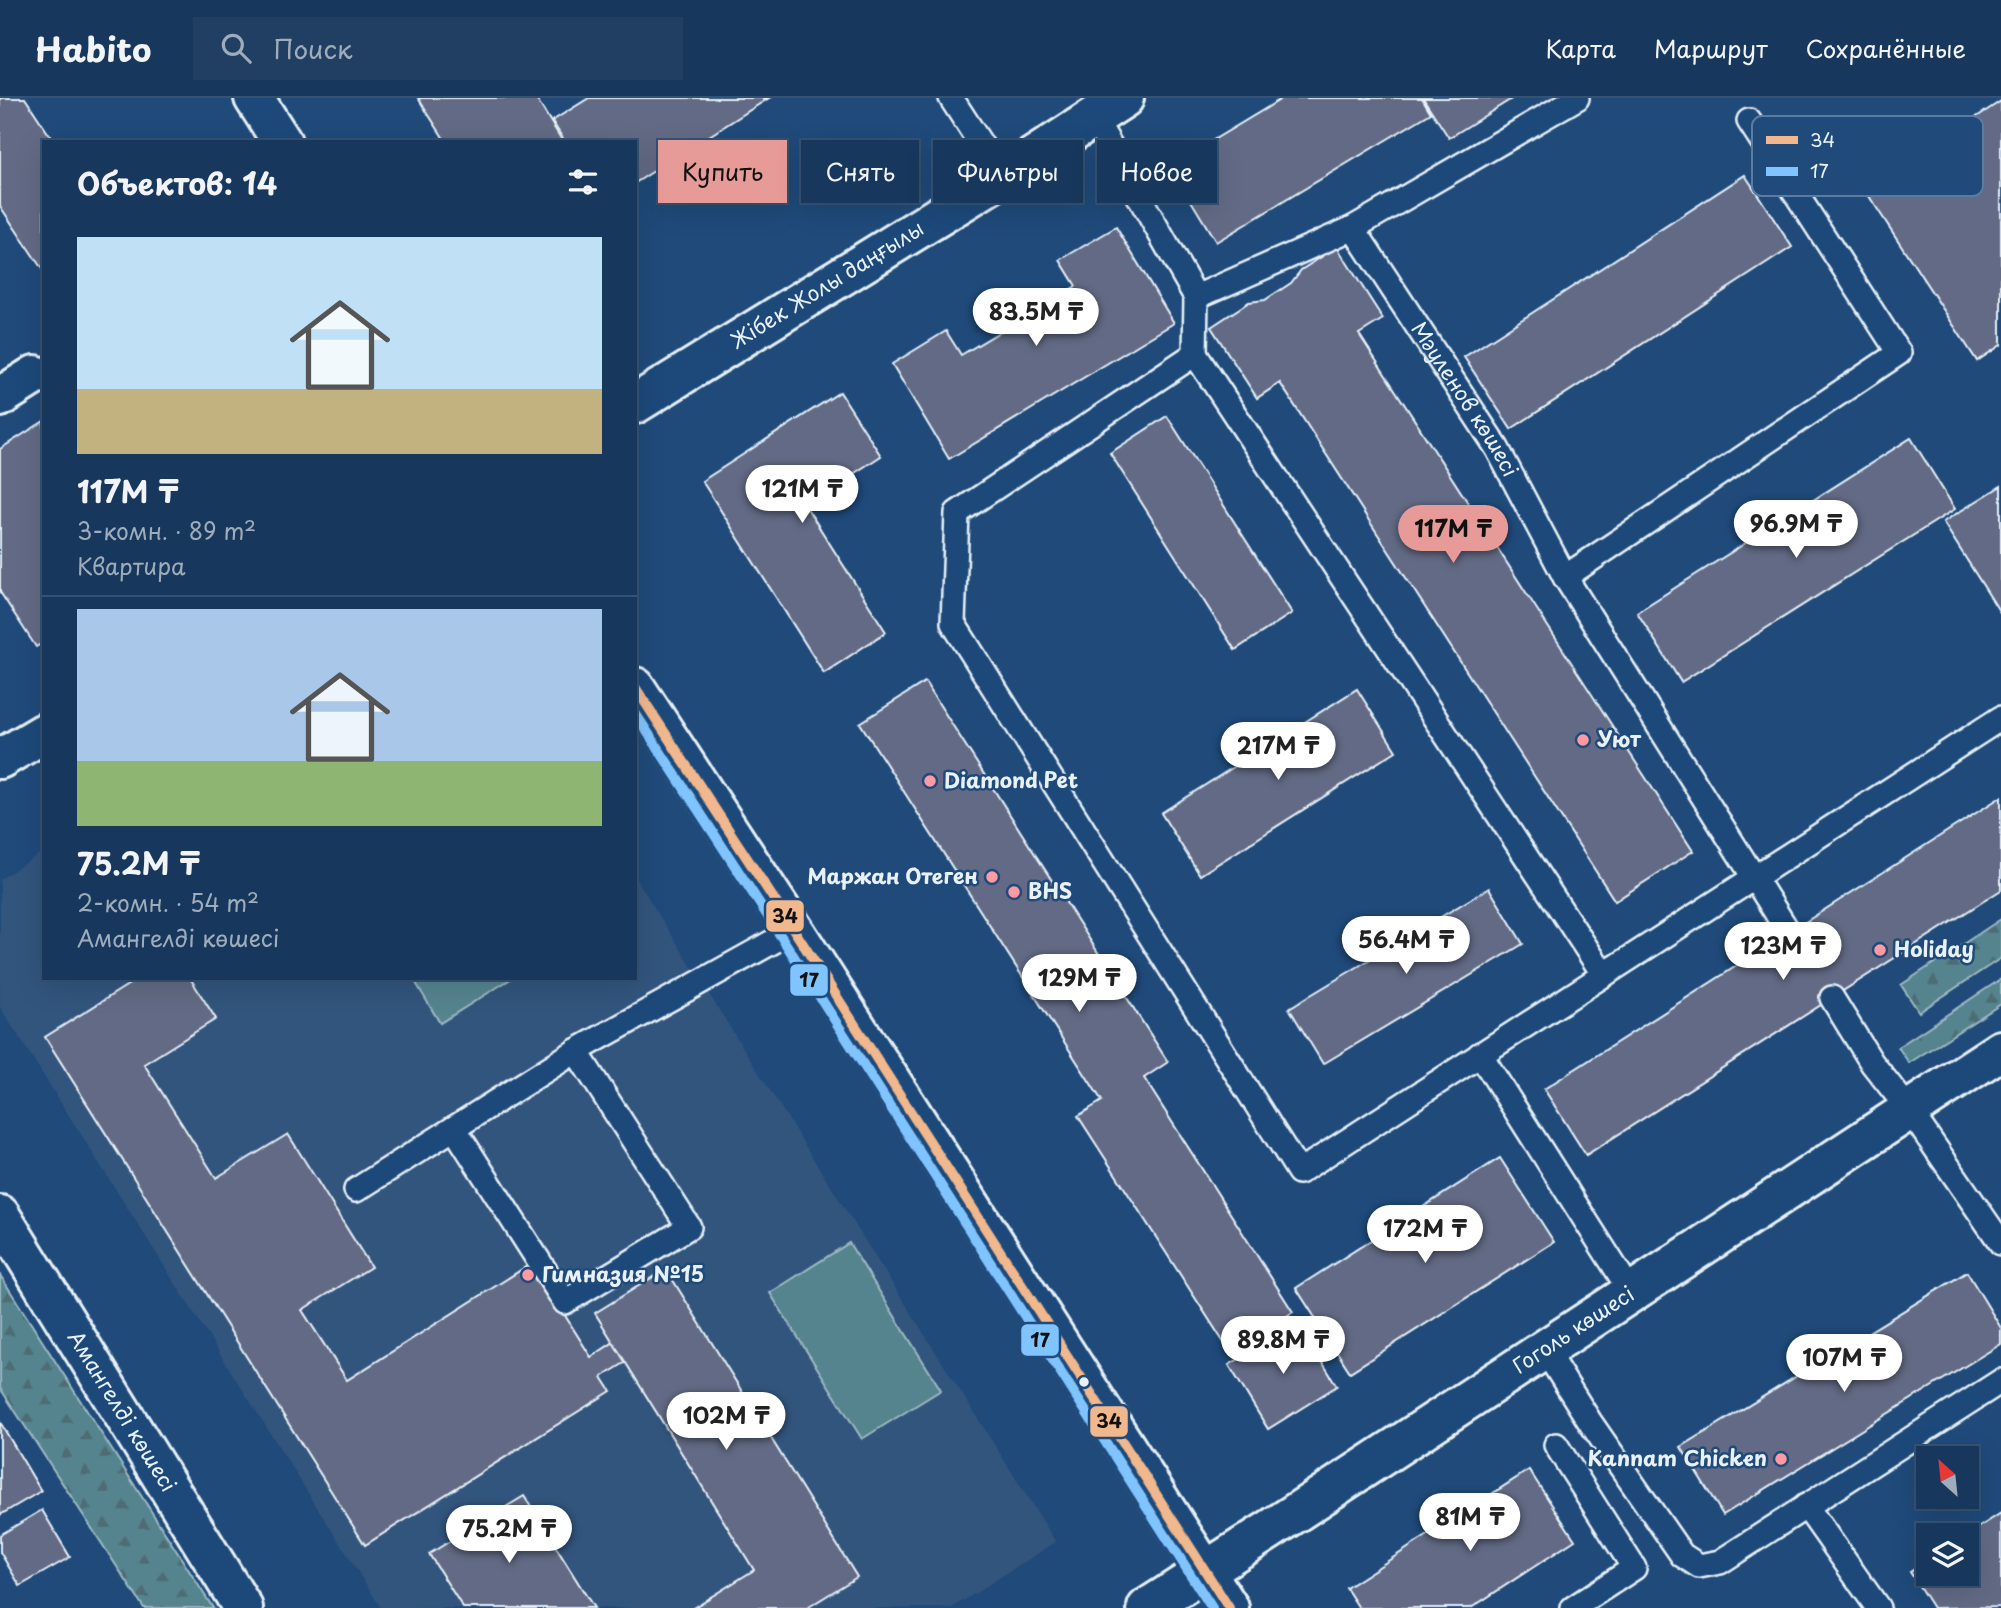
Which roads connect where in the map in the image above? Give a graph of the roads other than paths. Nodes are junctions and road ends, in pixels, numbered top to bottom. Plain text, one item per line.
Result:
1 (254, 98) edge
2 (951, 98) edge
3 (1577, 98) edge
4 (1109, 108) edge
5 (1749, 121) dead end
6 (1752, 126) edge
7 (281, 140) edge
8 (978, 140) edge
9 (1059, 140) edge
10 (1797, 196) edge
11 (960, 203) edge
12 (1353, 228) junction
13 (1196, 298) junction
14 (1195, 354) junction
15 (35, 375) dead end
16 (0, 397) edge
17 (637, 403) edge
18 (1565, 577) junction
19 (637, 690) edge
20 (2001, 718) edge
21 (42, 734) edge
22 (0, 759) edge
23 (1755, 878) junction
24 (794, 930) junction
25 (1789, 933) dead end
26 (1604, 975) junction
27 (1832, 998) dead end
28 (2001, 1050) edge
29 (576, 1051) junction
30 (1480, 1054) junction
31 (1909, 1111) junction
32 (454, 1128) junction
33 (356, 1190) dead end
34 (0, 1215) edge
35 (2001, 1243) edge
36 (1631, 1292) junction
37 (1545, 1350) junction
38 (2001, 1381) edge
39 (1556, 1445) dead end
40 (1806, 1506) junction
41 (1205, 1571) junction
42 (243, 1608) edge
43 (1147, 1608) edge
44 (1229, 1608) edge
45 (1573, 1608) edge
46 (1878, 1608) edge

1 - 7 main road
2 - 8 lane
3 - 12 lane
4 - 9 main road, Жібек Жолы даңғылы
4 - 13 lane
5 - 6 lane
10 - 18 lane
11 - 17 main road, Жібек Жолы даңғылы
12 - 13 lane
12 - 18 lane, Мәуленов көшесі
13 - 14 lane
14 - 26 lane
14 - 30 lane
15 - 16 main road
18 - 23 lane, Мәуленов көшесі
19 - 24 main road
20 - 23 lane
21 - 22 main road
23 - 25 lane, Мәуленов көшесі
23 - 26 lane
24 - 29 lane
24 - 41 main road
26 - 30 lane
27 - 31 lane
28 - 31 main road, Гоголь көшесі
29 - 32 lane
29 - 32 lane
30 - 36 lane
31 - 35 lane
31 - 36 main road, Гоголь көшесі
32 - 33 lane
34 - 42 main road, Амангелді көшесі
36 - 37 main road, Гоголь көшесі
37 - 40 lane
37 - 41 main road, Гоголь көшесі
38 - 40 lane
39 - 45 lane
40 - 46 lane
41 - 43 main road, Гоголь көшесі
41 - 44 main road

